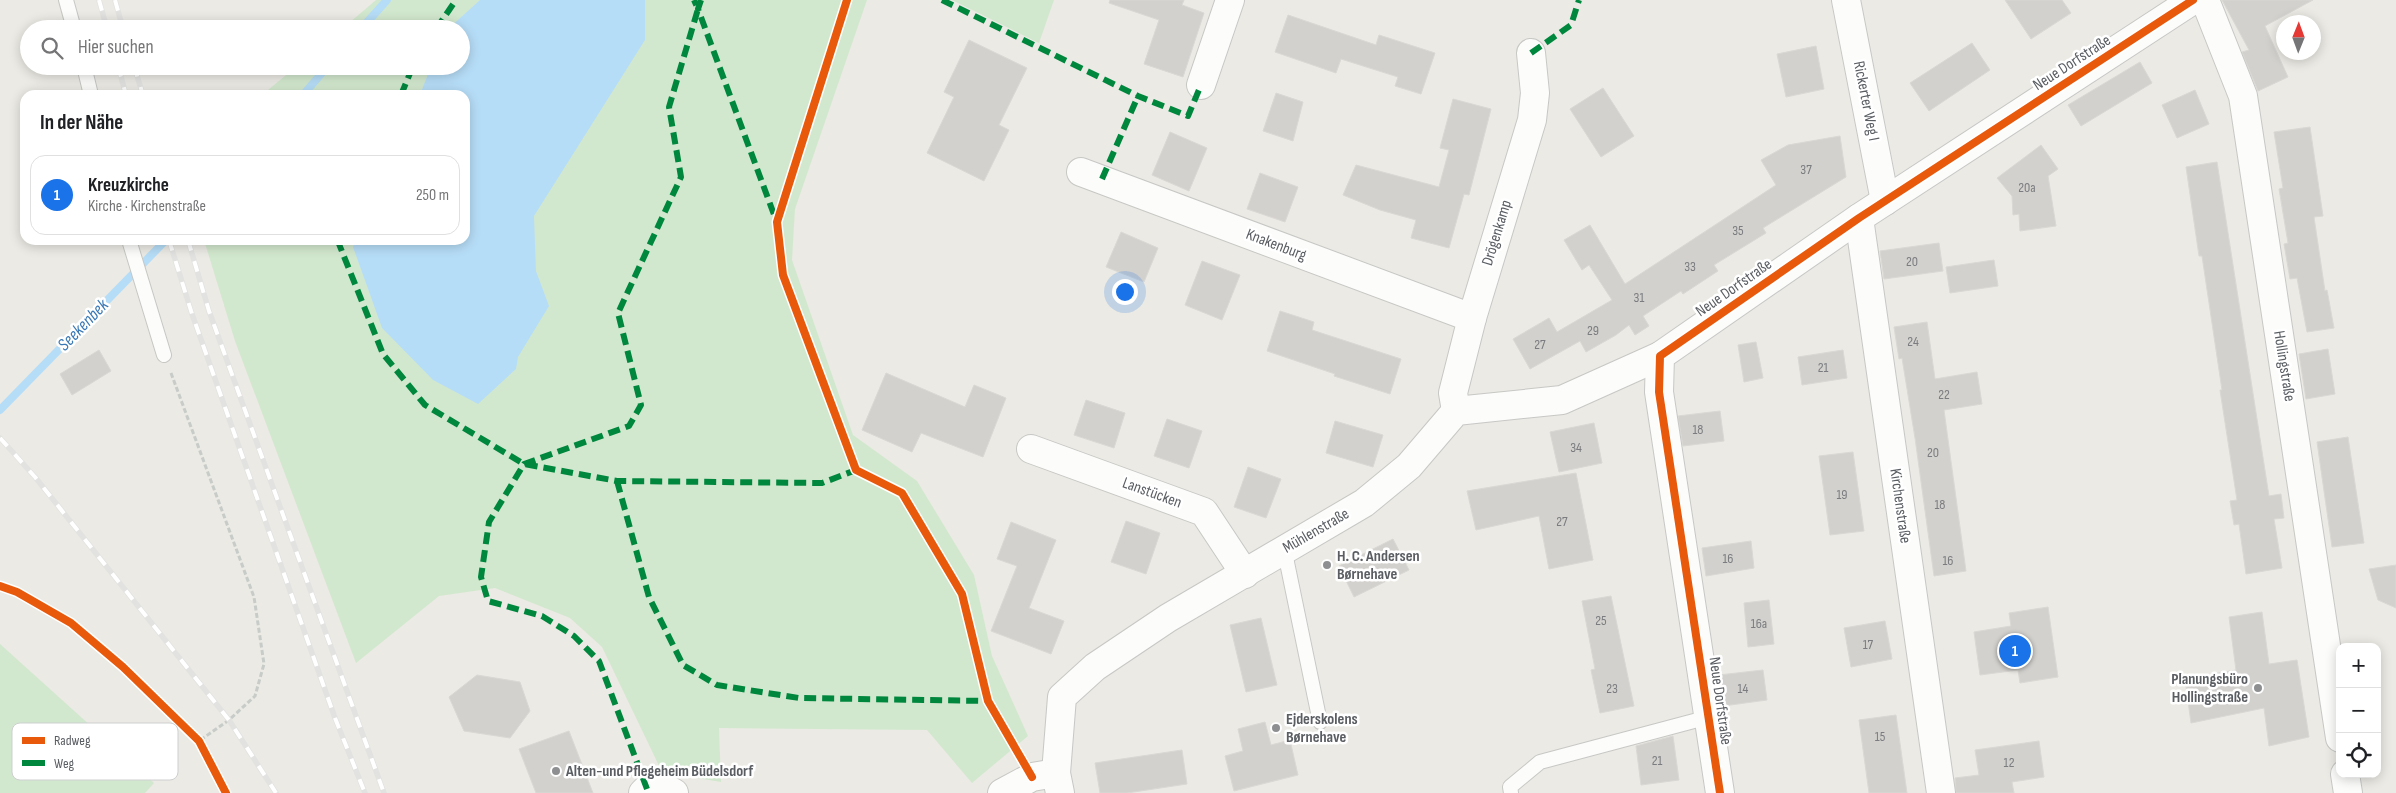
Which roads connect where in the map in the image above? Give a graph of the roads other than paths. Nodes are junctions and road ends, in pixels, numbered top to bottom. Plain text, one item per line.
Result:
1 (66, 0) edge
2 (1230, 0) edge
3 (1846, 0) edge
4 (2193, 0) edge
5 (2205, 0) edge
6 (72, 20) edge
7 (1530, 54) dead end
8 (86, 75) edge
9 (1200, 84) dead end
10 (90, 90) edge
11 (1081, 172) dead end
12 (1885, 202) junction
13 (1859, 218) junction
14 (131, 245) edge
15 (1472, 318) junction
16 (164, 355) road end
17 (1660, 356) junction
18 (1456, 411) junction
19 (1030, 449) dead end
20 (1284, 548) junction
21 (1246, 574) junction
22 (1709, 717) junction
23 (1320, 722) dead end
24 (2339, 733) edge
25 (2346, 778) edge
26 (1058, 783) edge
27 (643, 793) edge
28 (674, 793) edge
29 (1002, 793) edge
30 (1511, 793) edge
31 (1720, 793) edge
32 (1941, 793) edge
33 (2348, 793) edge

1 - 6 lane
2 - 9 street
3 - 12 street, Rickerter Weg I
4 - 12 street, Neue Dorfstraße
5 - 24 street, Hollingstraße
7 - 15 street, Drögenkamp
8 - 10 lane
11 - 15 street, Knakenburg
12 - 13 street, Neue Dorfstraße
13 - 17 street, Neue Dorfstraße
13 - 32 street, Kirchenstraße
14 - 16 lane
15 - 18 street, Drögenkamp
17 - 18 street
17 - 22 street, Neue Dorfstraße
18 - 20 street, Mühlenstraße
19 - 21 street, Lanstücken
20 - 21 street, Mühlenstraße
20 - 23 lane
21 - 26 street, Mühlenstraße
22 - 30 lane
22 - 31 street, Neue Dorfstraße
25 - 33 street
26 - 29 street
27 - 28 street

